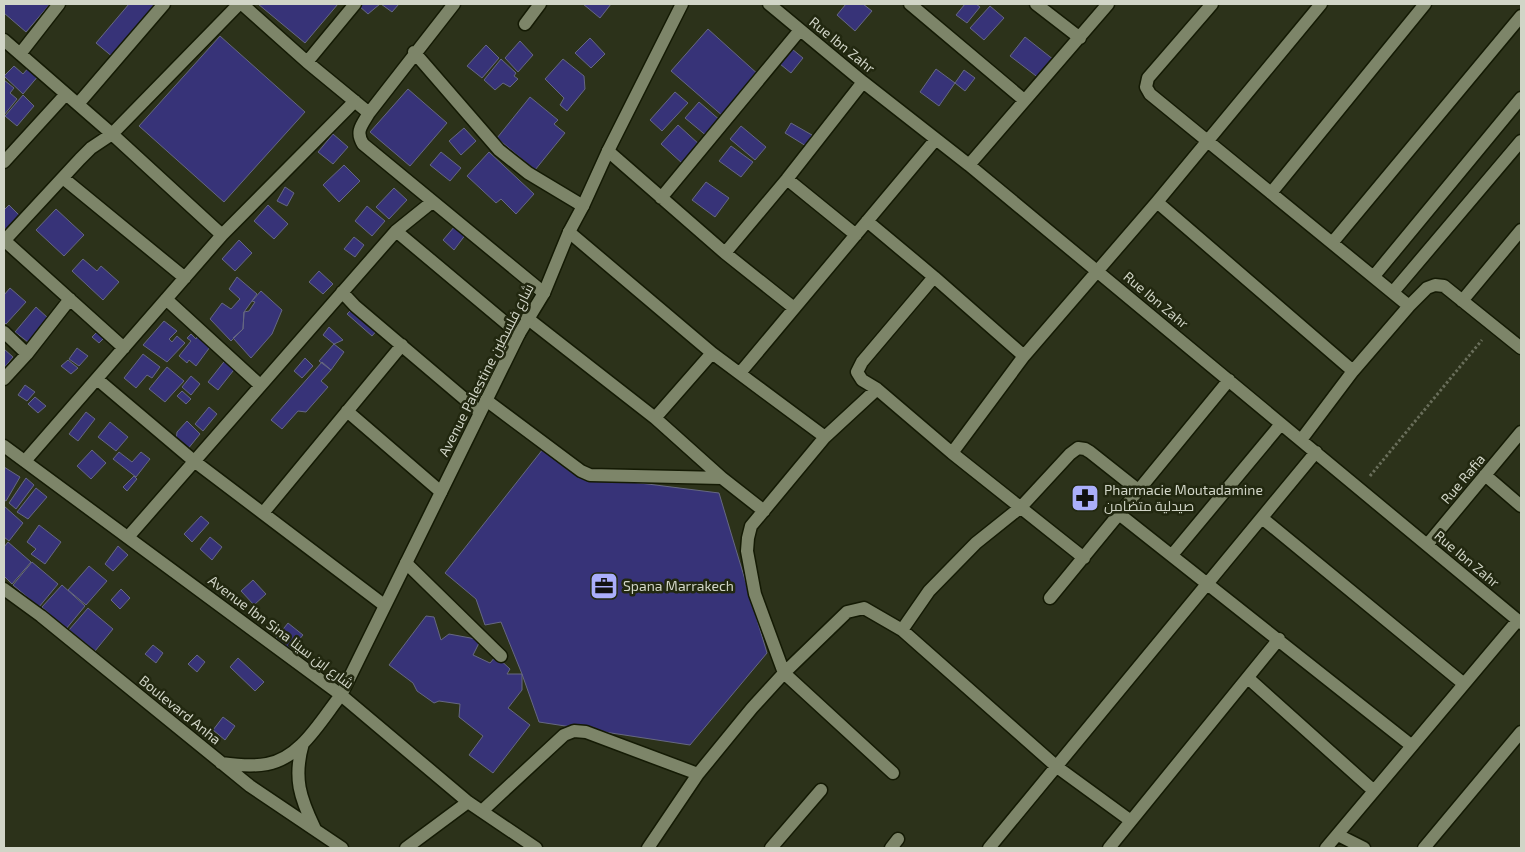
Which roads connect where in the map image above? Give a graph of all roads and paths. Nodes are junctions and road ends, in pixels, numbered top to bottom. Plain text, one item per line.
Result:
1 (59, 4) edge
2 (164, 4) edge
3 (241, 4) edge
4 (355, 4) edge
5 (454, 4) edge
6 (540, 4) edge
7 (682, 4) edge
8 (768, 4) edge
9 (910, 4) edge
10 (1036, 4) edge
11 (1108, 4) edge
12 (1212, 4) edge
13 (1321, 4) edge
14 (1425, 4) edge
15 (1521, 16) edge
16 (525, 24) dead end
17 (800, 30) junction
18 (1080, 38) junction
19 (4, 40) edge
20 (414, 52) junction
21 (20, 54) junction
22 (307, 62) junction
23 (863, 82) junction
24 (66, 94) junction
25 (1521, 98) edge
26 (1024, 100) junction
27 (355, 101) junction
28 (78, 104) junction
29 (369, 112) junction
30 (112, 134) junction
31 (936, 139) junction
32 (1521, 141) edge
33 (1207, 142) junction
34 (608, 151) junction
35 (5, 158) edge
36 (969, 165) junction
37 (63, 178) junction
38 (787, 179) junction
39 (1271, 193) junction
40 (661, 198) junction
41 (432, 202) junction
42 (1157, 202) junction
43 (583, 206) junction
44 (866, 221) junction
45 (1521, 230) edge
46 (396, 231) junction
47 (569, 232) junction
48 (222, 235) junction
49 (856, 235) junction
50 (4, 240) edge
51 (1332, 243) junction
52 (725, 253) junction
53 (1097, 271) junction
54 (1374, 276) junction
55 (934, 277) junction
56 (185, 278) junction
57 (342, 292) junction
58 (1394, 292) junction
59 (544, 293) junction
60 (70, 299) junction
61 (166, 299) junction
62 (1462, 301) junction
63 (1409, 306) junction
64 (794, 308) junction
65 (527, 318) junction
66 (1493, 326) junction
67 (4, 332) edge
68 (518, 334) junction
69 (402, 345) junction
70 (124, 348) junction
71 (1521, 348) edge
72 (712, 353) junction
73 (27, 354) junction
74 (1024, 356) junction
75 (1353, 370) junction
76 (740, 373) junction
77 (4, 379) edge
78 (97, 379) junction
79 (1229, 380) junction
80 (260, 386) junction
81 (877, 389) junction
82 (486, 400) junction
83 (347, 411) junction
84 (480, 412) junction
85 (654, 418) junction
86 (1281, 424) junction
87 (1521, 432) edge
88 (825, 437) junction
89 (1301, 440) junction
90 (4, 446) edge
91 (1316, 452) junction
92 (952, 453) junction
93 (25, 461) junction
94 (194, 462) junction
95 (1486, 475) junction
96 (722, 478) junction
97 (1138, 490) junction
98 (1359, 490) junction
99 (441, 492) junction
100 (1021, 506) junction
101 (1521, 506) edge
102 (764, 511) junction
103 (263, 513) junction
104 (1119, 514) junction
105 (1262, 518) junction
106 (128, 537) junction
107 (1427, 545) junction
108 (1172, 555) junction
109 (1084, 558) junction
110 (406, 563) junction
111 (1208, 583) junction
112 (4, 589) edge
113 (1050, 598) dead end
114 (384, 605) junction
115 (1520, 622) edge
116 (902, 630) junction
117 (1279, 640) junction
118 (501, 656) dead end
119 (784, 673) junction
120 (1248, 678) junction
121 (1464, 684) junction
122 (341, 695) junction
123 (1521, 732) edge
124 (304, 743) junction
125 (1412, 746) junction
126 (221, 763) junction
127 (1056, 767) junction
128 (893, 773) dead end
129 (698, 774) junction
130 (821, 790) dead end
131 (1374, 791) junction
132 (468, 802) junction
133 (482, 811) junction
134 (1131, 821) junction
135 (315, 829) junction
136 (1338, 835) junction
137 (342, 848) edge
138 (406, 848) edge
139 (536, 848) edge
140 (648, 848) edge
141 (771, 848) edge
142 (989, 848) edge
143 (1109, 848) edge
144 (1326, 848) edge
145 (1364, 848) edge
146 (1424, 848) edge

1 - 21 street
2 - 28 street
3 - 22 street
3 - 30 street
4 - 22 street
5 - 20 street
6 - 16 street
7 - 34 street, Avenue Palestine شارع فلسطين
8 - 17 street, Rue Ibn Zahr
9 - 26 street
10 - 18 street
11 - 18 street
12 - 33 street
13 - 33 street
14 - 39 street
15 - 51 street
17 - 23 street, Rue Ibn Zahr
17 - 40 street
18 - 26 street
19 - 21 street
20 - 29 street
20 - 43 street
21 - 24 street
22 - 27 street
23 - 31 street, Rue Ibn Zahr
23 - 38 street
24 - 28 street
24 - 35 street
25 - 54 street
26 - 36 street
27 - 29 street
27 - 48 street
28 - 30 street
29 - 41 street
30 - 37 street
30 - 48 street
31 - 36 street, Rue Ibn Zahr
31 - 44 street
32 - 58 street
33 - 39 street
33 - 42 street
34 - 40 street
34 - 43 street, Avenue Palestine شارع فلسطين
36 - 53 street, Rue Ibn Zahr
37 - 50 street
37 - 56 street
38 - 49 street
38 - 52 street
39 - 51 street
40 - 52 street
41 - 46 street
41 - 59 street
42 - 53 street
42 - 75 street
43 - 47 street, Avenue Palestine شارع فلسطين
44 - 49 street
44 - 55 street
45 - 62 street
46 - 57 street
46 - 68 street
47 - 59 street, Avenue Palestine شارع فلسطين
47 - 72 street
48 - 56 street
49 - 64 street
50 - 60 street
51 - 54 street
52 - 64 street
53 - 74 street
53 - 79 street, Rue Ibn Zahr
54 - 58 street
55 - 74 street
55 - 81 street
56 - 61 street
57 - 69 street
57 - 80 street
58 - 63 street
59 - 65 street, Avenue Palestine شارع فلسطين
60 - 70 street
60 - 73 street
61 - 70 street
61 - 80 street
62 - 63 street
62 - 66 street
63 - 75 street
64 - 76 street
65 - 68 street, Avenue Palestine شارع فلسطين
65 - 85 street
66 - 71 street
66 - 98 path
67 - 73 street
68 - 82 street, Avenue Palestine شارع فلسطين
69 - 83 street
69 - 84 street
70 - 78 street
72 - 76 street
72 - 85 street
73 - 77 street
74 - 92 street
75 - 89 street
76 - 88 street
78 - 93 street
78 - 94 street
79 - 86 street, Rue Ibn Zahr
79 - 97 street
80 - 94 street
81 - 88 street
81 - 92 street
82 - 84 street, Avenue Palestine شارع فلسطين
82 - 96 street
83 - 99 street
83 - 103 street
84 - 99 street, Avenue Palestine شارع فلسطين
85 - 96 street
86 - 89 street, Rue Ibn Zahr
86 - 108 street
87 - 95 street, Rue Rafia
88 - 102 street
89 - 91 street, Rue Ibn Zahr
90 - 93 street, Avenue Ibn Sina شارع ابن سينا
91 - 98 street, Rue Ibn Zahr
91 - 105 street
92 - 100 street
93 - 106 street, Avenue Ibn Sina شارع ابن سينا
94 - 103 street
94 - 106 street
95 - 101 street
95 - 107 street, Rue Rafia
96 - 102 street
97 - 100 street
97 - 104 street
98 - 107 street, Rue Ibn Zahr
99 - 110 street, Avenue Palestine شارع فلسطين
100 - 109 street
100 - 116 street
102 - 119 street
103 - 114 street
104 - 108 street
104 - 109 street
105 - 111 street
105 - 121 street
106 - 122 street, Avenue Ibn Sina شارع ابن سينا
107 - 115 street, Rue Ibn Zahr
108 - 111 street
109 - 113 street
110 - 114 street, Avenue Palestine شارع فلسطين
110 - 118 street
111 - 117 street
111 - 127 street
112 - 126 street, Boulevard Anha
114 - 122 street, Avenue Palestine شارع فلسطين
115 - 121 street
116 - 119 street
116 - 127 street
117 - 120 street
117 - 125 street
119 - 128 street
119 - 129 street
120 - 131 street
120 - 134 street
121 - 125 street
122 - 124 street, Avenue Palestine شارع فلسطين
122 - 132 street, Avenue Ibn Sina شارع ابن سينا
123 - 146 street
124 - 126 street, Avenue Palestine شارع فلسطين
124 - 135 street, Avenue Palestine شارع فلسطين
125 - 131 street
126 - 135 street, Boulevard Anha
127 - 134 street
127 - 142 street
129 - 133 street
129 - 140 street
130 - 141 street
131 - 136 street
132 - 133 street, Avenue Ibn Sina شارع ابن سينا
132 - 138 street
133 - 139 street, Avenue Ibn Sina شارع ابن سينا
134 - 143 street
135 - 137 street, Boulevard Anha
136 - 144 street
136 - 145 street

